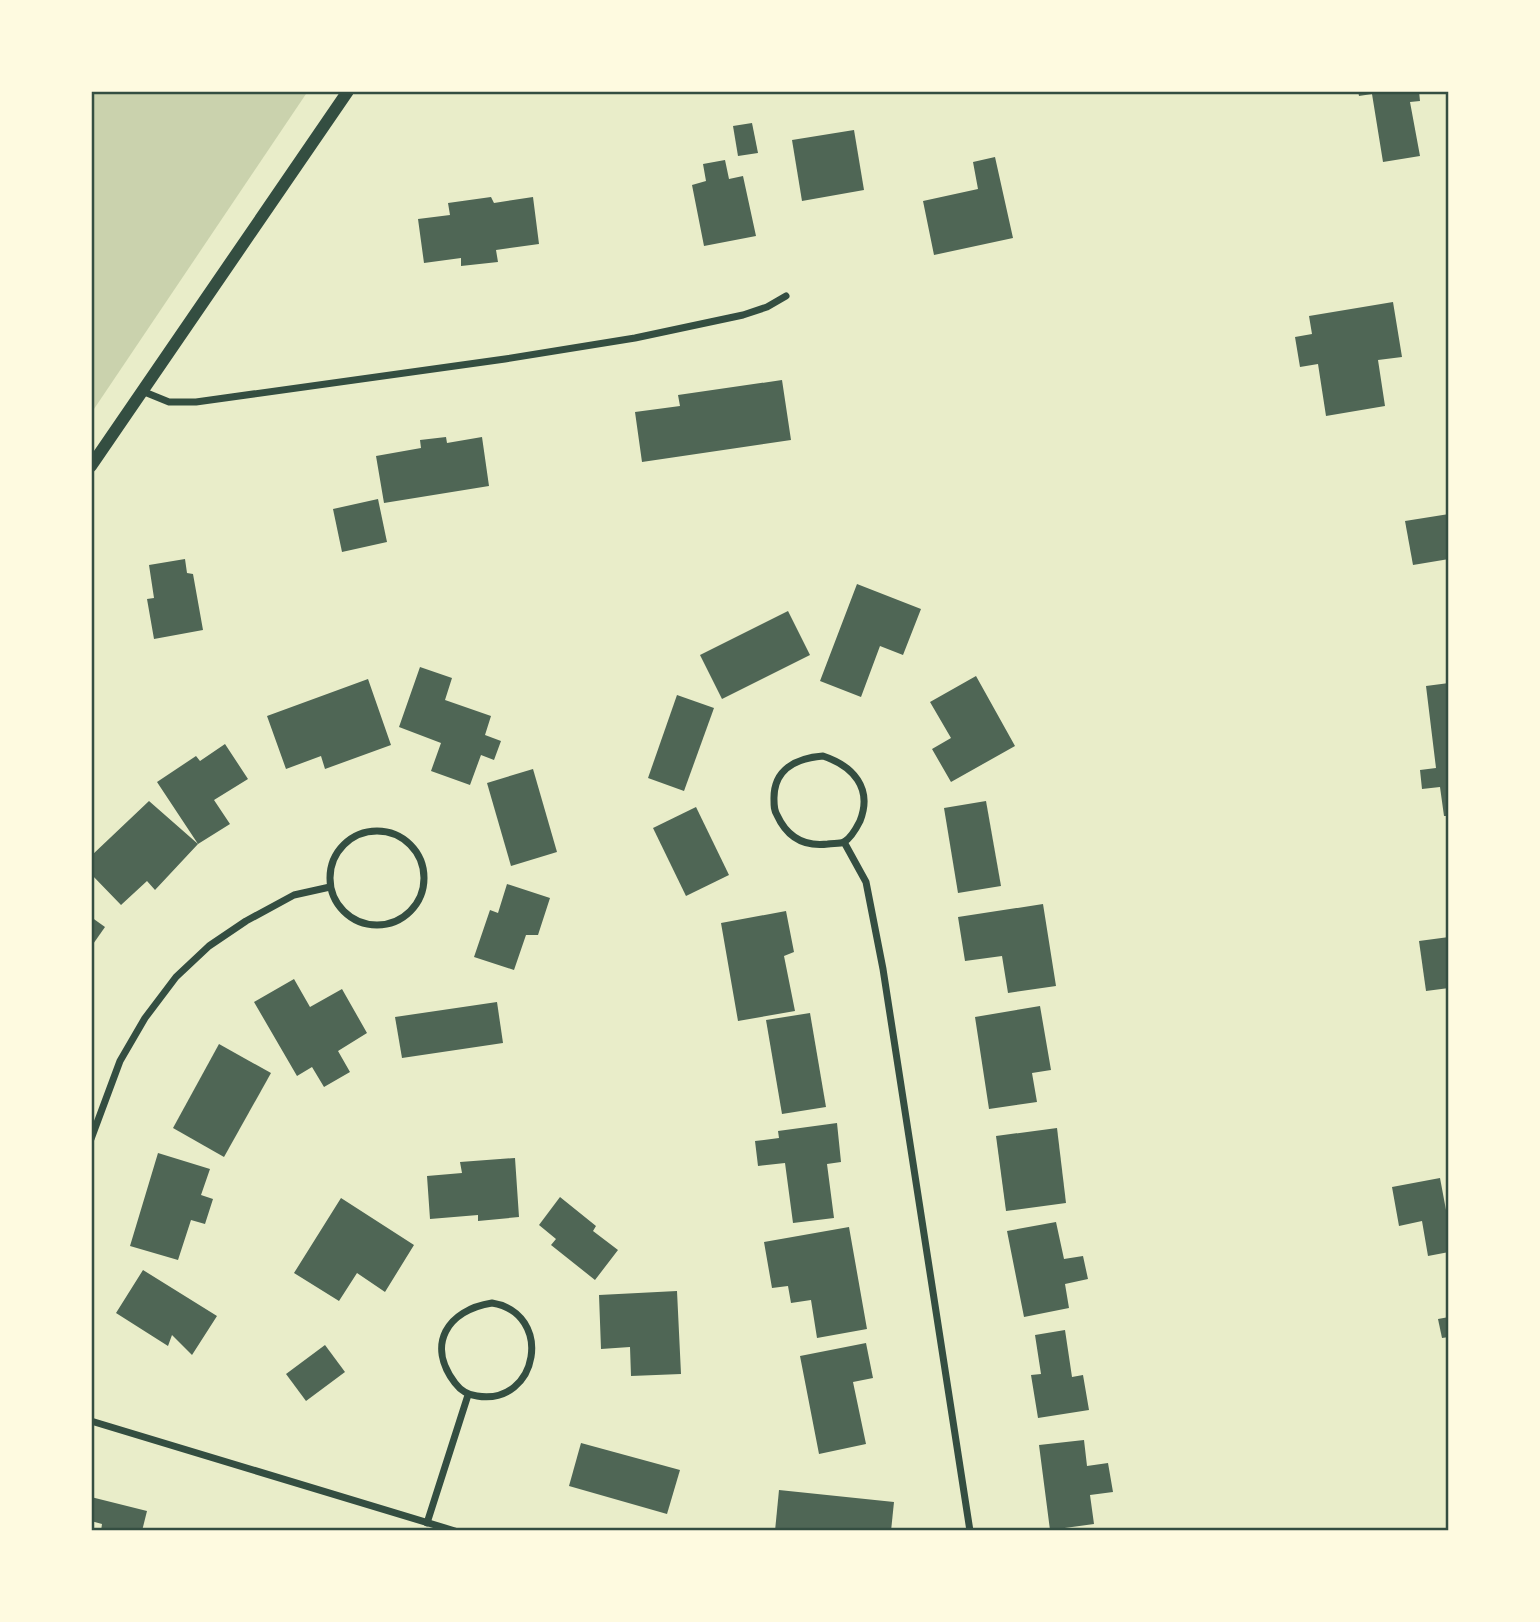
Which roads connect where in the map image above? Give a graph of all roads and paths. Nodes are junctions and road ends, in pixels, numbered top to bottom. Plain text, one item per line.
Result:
1 (348, 91) edge
2 (786, 296) dead end
3 (141, 391) junction
4 (91, 466) edge
5 (844, 842) junction
6 (330, 887) junction
7 (91, 1139) edge
8 (468, 1395) junction
9 (91, 1422) edge
10 (427, 1523) junction
11 (454, 1531) edge
12 (970, 1531) edge

1 - 3 street
2 - 3 street
3 - 4 street
5 - 5 street
5 - 12 street
6 - 6 street
6 - 7 street
8 - 8 street
8 - 10 street
9 - 10 street
10 - 11 street

